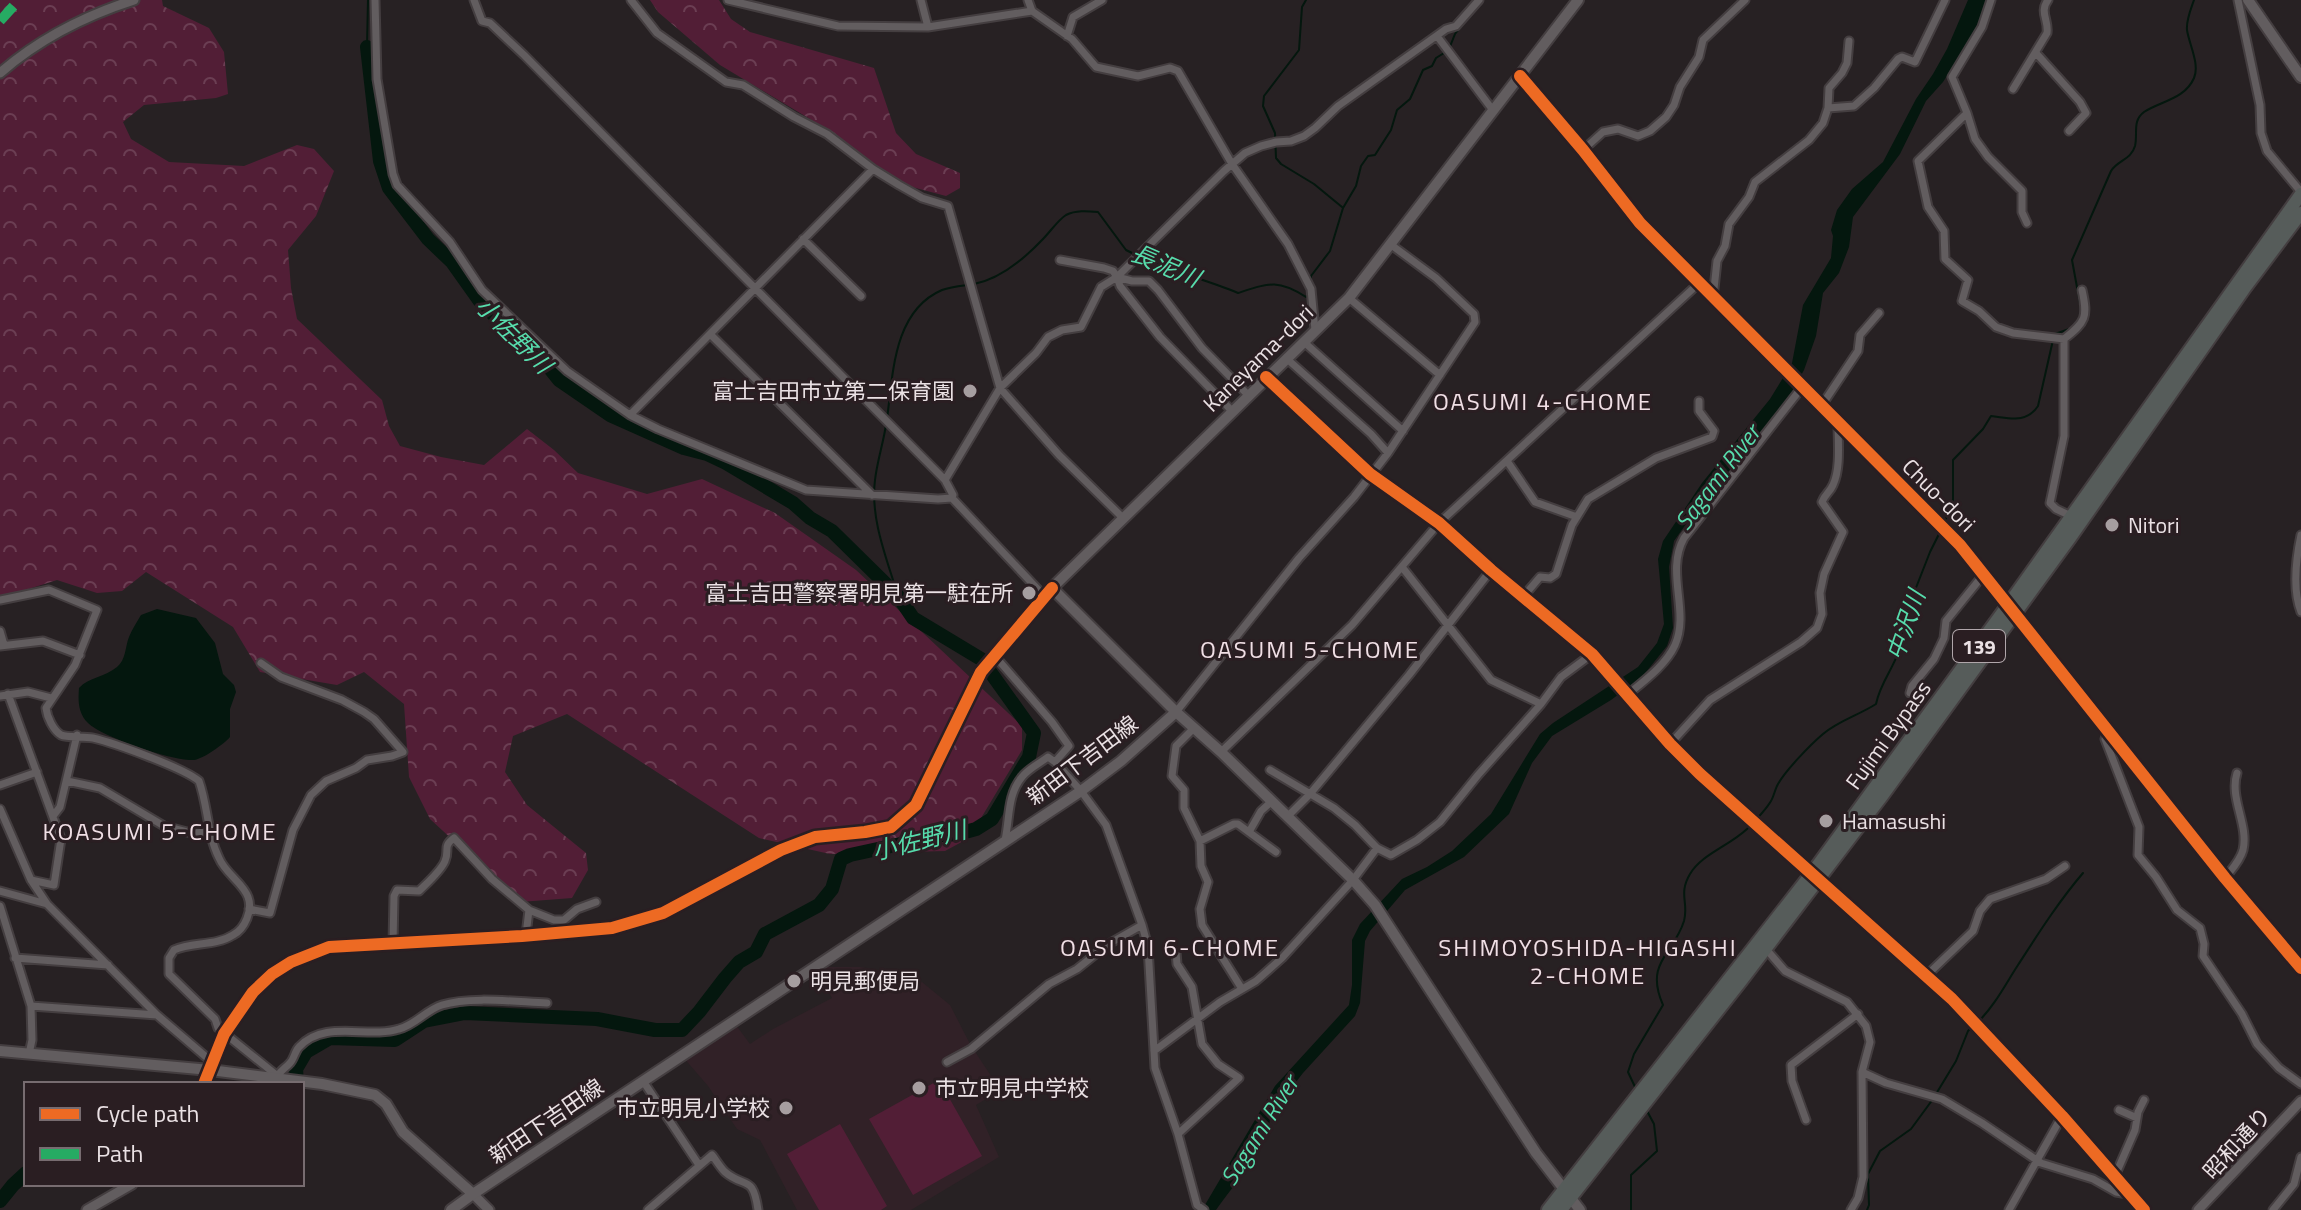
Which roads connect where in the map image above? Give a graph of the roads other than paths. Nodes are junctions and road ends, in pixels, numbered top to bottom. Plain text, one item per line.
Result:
1 (134, 0) edge
2 (375, 0) edge
3 (474, 0) edge
4 (631, 0) edge
5 (728, 0) edge
6 (921, 0) edge
7 (1028, 0) edge
8 (1102, 0) edge
9 (1479, 0) edge
10 (1578, 0) edge
11 (1745, 0) edge
12 (1945, 0) edge
13 (1991, 0) edge
14 (2048, 0) edge
15 (2238, 0) edge
16 (2248, 0) edge
17 (1032, 11) junction
18 (928, 27) junction
19 (1067, 36) junction
20 (1437, 36) junction
21 (1849, 41) dead end
22 (2036, 53) junction
23 (0, 73) edge
24 (1520, 76) junction
25 (2301, 77) edge
26 (2013, 89) dead end
27 (1828, 108) junction
28 (1492, 109) junction
29 (1967, 113) junction
30 (2069, 131) dead end
31 (1583, 150) junction
32 (1232, 164) junction
33 (873, 169) junction
34 (2301, 193) edge
35 (2301, 213) edge
36 (2027, 223) dead end
37 (803, 239) junction
38 (1390, 244) junction
39 (1060, 260) dead end
40 (1117, 277) junction
41 (1698, 284) junction
42 (755, 288) junction
43 (2082, 290) dead end
44 (861, 296) dead end
45 (1349, 298) junction
46 (1713, 298) junction
47 (1879, 313) dead end
48 (1315, 330) junction
49 (710, 334) junction
50 (2064, 339) junction
51 (1304, 342) junction
52 (1286, 358) junction
53 (1440, 375) junction
54 (1266, 377) junction
55 (1802, 385) junction
56 (1000, 388) junction
57 (1248, 395) junction
58 (1699, 401) dead end
59 (1822, 405) junction
60 (1232, 411) junction
61 (630, 415) junction
62 (1838, 423) junction
63 (1403, 431) junction
64 (1388, 453) junction
65 (1507, 461) junction
66 (1370, 474) junction
67 (945, 480) junction
68 (872, 495) junction
69 (952, 498) junction
70 (2071, 516) junction
71 (1577, 517) junction
72 (1123, 518) junction
73 (1439, 523) junction
74 (2301, 535) edge
75 (1402, 567) junction
76 (1491, 570) junction
77 (1984, 574) junction
78 (1052, 588) junction
79 (1045, 597) junction
80 (1523, 597) junction
81 (0, 600) edge
82 (2012, 609) junction
83 (2301, 612) edge
84 (1448, 627) junction
85 (0, 631) edge
86 (2, 645) edge
87 (1592, 654) junction
88 (80, 655) junction
89 (994, 655) junction
90 (261, 663) dead end
91 (979, 675) tunnel mouth
92 (1910, 693) dead end
93 (4, 695) edge
94 (1627, 695) junction
95 (51, 698) junction
96 (1541, 704) junction
97 (1176, 712) junction
98 (1194, 728) junction
99 (2108, 729) junction
100 (77, 735) junction
101 (1670, 744) junction
102 (1221, 752) junction
103 (1055, 762) junction
104 (1270, 770) dead end
105 (37, 772) junction
106 (2237, 773) dead end
107 (67, 781) junction
108 (0, 785) edge
109 (1081, 791) junction
110 (1310, 794) junction
111 (1272, 801) junction
112 (916, 805) tunnel mouth
113 (1, 813) edge
114 (53, 816) junction
115 (1287, 817) junction
116 (209, 832) junction
117 (1249, 832) junction
118 (1005, 840) junction
119 (1200, 841) junction
120 (1377, 848) junction
121 (1276, 852) dead end
122 (2065, 866) dead end
123 (1816, 877) junction
124 (2225, 878) junction
125 (31, 880) junction
126 (1353, 880) junction
127 (0, 891) edge
128 (596, 902) dead end
129 (47, 904) junction
130 (0, 906) edge
131 (249, 909) junction
132 (529, 910) junction
133 (1142, 925) junction
134 (526, 935) junction
135 (393, 943) junction
136 (1766, 949) junction
137 (1176, 952) dead end
138 (15, 958) junction
139 (108, 965) junction
140 (2301, 968) edge
141 (1926, 976) junction
142 (1242, 989) junction
143 (547, 1003) dead end
144 (31, 1006) junction
145 (1858, 1014) junction
146 (157, 1015) junction
147 (1198, 1018) junction
148 (0, 1051) edge
149 (1154, 1051) junction
150 (29, 1054) junction
151 (947, 1062) dead end
152 (211, 1066) junction
153 (1862, 1072) junction
154 (279, 1078) junction
155 (643, 1081) junction
156 (205, 1082) edge
157 (2301, 1084) edge
158 (1641, 1100) junction
159 (2144, 1100) dead end
160 (2301, 1101) edge
161 (2119, 1110) dead end
162 (2062, 1116) junction
163 (2137, 1118) junction
164 (1806, 1120) dead end
165 (1178, 1134) junction
166 (2301, 1157) edge
167 (2037, 1160) junction
168 (699, 1165) junction
169 (2115, 1176) junction
170 (129, 1186) edge
171 (473, 1194) junction
172 (1567, 1194) junction
173 (2130, 1195) junction
174 (1203, 1209) edge
175 (87, 1210) edge
176 (451, 1210) edge
177 (489, 1210) edge
178 (648, 1210) edge
179 (758, 1210) edge
180 (1548, 1210) edge
181 (1561, 1210) edge
182 (1580, 1210) edge
183 (1851, 1210) edge
184 (2009, 1210) edge
185 (2144, 1210) edge
186 (2198, 1210) edge
187 (2273, 1210) edge

1 - 23 street
2 - 61 street
3 - 42 street
4 - 33 street
5 - 18 street
6 - 18 street
7 - 17 street
8 - 19 street
9 - 20 street
10 - 24 main road, Kaneyama-dori
11 - 31 street
12 - 27 street
13 - 29 street
14 - 22 street
15 - 34 street
16 - 25 main road
17 - 18 street
17 - 19 street
19 - 32 street
20 - 28 street
20 - 32 street
21 - 27 street
22 - 26 street
22 - 30 street
24 - 28 main road, Kaneyama-dori
24 - 31 street, Chuo-dori
27 - 46 street
28 - 38 main road, Kaneyama-dori
29 - 36 street
29 - 50 street
31 - 41 street, Chuo-dori
32 - 40 street
32 - 48 street
33 - 37 street
33 - 56 street
34 - 70 highway, Fujimi Bypass / 139
35 - 82 highway, Fujimi Bypass / 139
37 - 42 street
37 - 44 street
38 - 45 main road, Kaneyama-dori
38 - 53 street
39 - 40 street
40 - 56 street
40 - 57 street
40 - 60 street
41 - 46 street, Chuo-dori
41 - 65 street
42 - 49 street
42 - 67 street
43 - 50 street
45 - 48 main road, Kaneyama-dori
45 - 53 street
46 - 55 street, Chuo-dori
47 - 59 street
48 - 51 main road, Kaneyama-dori
49 - 61 street
49 - 68 street
50 - 70 street
51 - 52 main road, Kaneyama-dori
51 - 63 street
52 - 54 main road, Kaneyama-dori
52 - 64 street
53 - 63 street
54 - 57 main road, Kaneyama-dori
54 - 66 street
55 - 59 street, Chuo-dori
55 - 94 street
56 - 67 street
56 - 72 street
57 - 60 main road, Kaneyama-dori
58 - 71 street
59 - 62 street, Chuo-dori
60 - 72 main road, Kaneyama-dori
61 - 68 street
62 - 77 street, Chuo-dori
62 - 101 street
63 - 64 street
64 - 66 street
65 - 71 street
65 - 73 street
66 - 73 street
66 - 97 street
67 - 69 street
68 - 69 street
69 - 79 street
70 - 82 highway, Fujimi Bypass / 139
71 - 80 street
72 - 78 main road, Kaneyama-dori
73 - 75 street
73 - 76 street
74 - 83 street
75 - 84 street
75 - 102 street
76 - 80 street
76 - 84 street
77 - 82 street, Chuo-dori
77 - 92 street
78 - 79 street
78 - 97 main road
79 - 89 street
80 - 87 street
81 - 88 street
82 - 99 street, Chuo-dori
82 - 123 highway, Fujimi Bypass / 139
84 - 96 street
84 - 110 street
85 - 86 street
86 - 88 street
87 - 94 street
87 - 96 street
88 - 95 street
89 - 91 street
89 - 103 street
90 - 131 street
93 - 95 street
93 - 105 street
94 - 101 street
95 - 100 street
96 - 120 street
97 - 98 main road
97 - 109 main road, 新田下吉田線
98 - 102 main road
98 - 119 street
99 - 124 street, Chuo-dori
99 - 157 street
100 - 107 street
100 - 116 street
101 - 123 street
102 - 111 main road
103 - 109 street
103 - 118 street
104 - 110 street
105 - 108 street
105 - 114 street
106 - 124 street
107 - 114 street
107 - 116 street
109 - 118 main road, 新田下吉田線
109 - 133 street
110 - 115 street
110 - 120 street
111 - 115 main road
111 - 117 street
112 - 134 street
113 - 125 street
114 - 125 street
115 - 126 main road
116 - 131 street
117 - 119 street
117 - 121 street
118 - 155 main road, 新田下吉田線
119 - 142 street
120 - 126 street
122 - 141 street
123 - 136 highway, Fujimi Bypass / 139
123 - 141 street
123 - 158 highway, Fujimi Bypass / 139
124 - 140 street, Chuo-dori
125 - 129 street
126 - 142 street
126 - 172 main road
127 - 129 street
128 - 132 street
129 - 139 street
130 - 138 street
131 - 154 street
132 - 134 street
132 - 135 street
133 - 149 street
133 - 151 street
134 - 135 street
135 - 152 street, bridge
136 - 145 street
136 - 158 highway, Fujimi Bypass / 139
137 - 147 street
138 - 139 street
138 - 144 street
139 - 146 street
141 - 162 street
142 - 147 street
143 - 154 street
144 - 146 street
144 - 150 street
145 - 153 street
145 - 164 street
146 - 152 street
147 - 149 street
147 - 165 street
148 - 150 main road
149 - 165 street
150 - 152 main road
152 - 154 main road
152 - 156 street
153 - 167 street
153 - 183 street
154 - 171 main road
155 - 168 street
155 - 171 main road, 新田下吉田線
158 - 172 highway, Fujimi Bypass / 139
159 - 163 street
160 - 186 street, 昭和通り
161 - 163 street
162 - 167 street
162 - 169 street
163 - 169 street
165 - 174 street
166 - 187 street
167 - 173 street
167 - 184 street
168 - 178 street
168 - 179 street
169 - 173 street
170 - 175 street
171 - 176 main road, 新田下吉田線
171 - 177 street
172 - 180 highway, Fujimi Bypass / 139
172 - 181 highway, Fujimi Bypass / 139
172 - 182 main road
173 - 185 street

